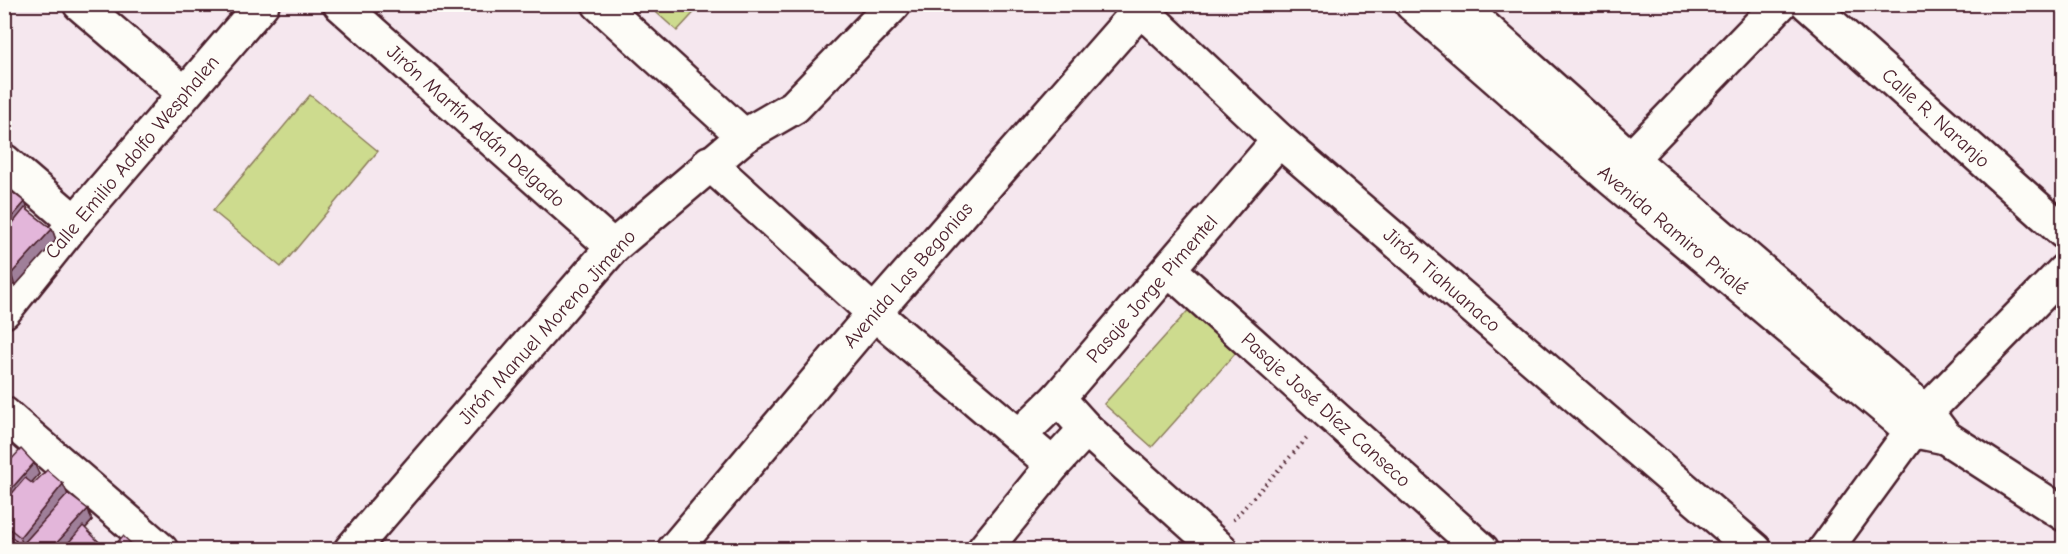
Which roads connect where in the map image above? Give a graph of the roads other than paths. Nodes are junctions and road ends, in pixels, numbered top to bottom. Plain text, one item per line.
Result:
1 (80, 4) edge
2 (262, 4) edge
3 (340, 4) edge
4 (598, 4) edge
5 (1412, 4) edge
6 (1458, 4) edge
7 (1780, 4) edge
8 (1808, 4) edge
9 (1140, 6) edge
10 (880, 9) edge
11 (184, 93) junction
12 (744, 136) junction
13 (1279, 140) junction
14 (4, 161) edge
15 (709, 163) junction
16 (1621, 169) junction
17 (75, 222) junction
18 (2064, 232) edge
19 (613, 246) junction
20 (1170, 270) junction
21 (2064, 271) edge
22 (4, 311) edge
23 (874, 313) junction
24 (1058, 398) junction
25 (4, 414) edge
26 (1927, 426) junction
27 (1086, 429) junction
28 (1020, 435) junction
29 (1053, 465) junction
30 (2064, 514) edge
31 (1217, 546) edge
32 (161, 549) edge
33 (351, 549) edge
34 (674, 549) edge
35 (984, 549) edge
36 (1482, 549) edge
37 (1755, 549) edge
38 (1825, 549) edge

1 - 11 street
2 - 11 street, Calle Emilio Adolfo Wesphalen
3 - 19 street, Jirón Martín Adán Delgado
4 - 12 street
5 - 16 street, Avenida Ramiro Prialé
6 - 16 street, Avenida Ramiro Prialé
7 - 16 street
8 - 18 street, Calle R. Naranjo
9 - 13 street, Jirón Tiahuanaco
9 - 23 street, Avenida Las Begonias
10 - 12 street, Jirón Manuel Moreno Jimeno
11 - 17 street, Calle Emilio Adolfo Wesphalen
12 - 15 street, Jirón Manuel Moreno Jimeno
13 - 20 street, Pasaje Jorge Pimentel
13 - 37 street, Jirón Tiahuanaco
14 - 17 street
15 - 19 street, Jirón Manuel Moreno Jimeno
15 - 23 street
16 - 26 street, Avenida Ramiro Prialé
17 - 22 street, Calle Emilio Adolfo Wesphalen
19 - 33 street, Jirón Manuel Moreno Jimeno
20 - 24 street, Pasaje Jorge Pimentel
20 - 36 street, Pasaje José Díez Canseco
21 - 26 street
23 - 28 street
23 - 34 street, Avenida Las Begonias
24 - 27 street
24 - 28 street, Pasaje Jorge Pimentel
25 - 32 street
26 - 30 street, Avenida Ramiro Prialé
26 - 38 street
27 - 29 street
27 - 31 street
28 - 29 street
29 - 35 street

